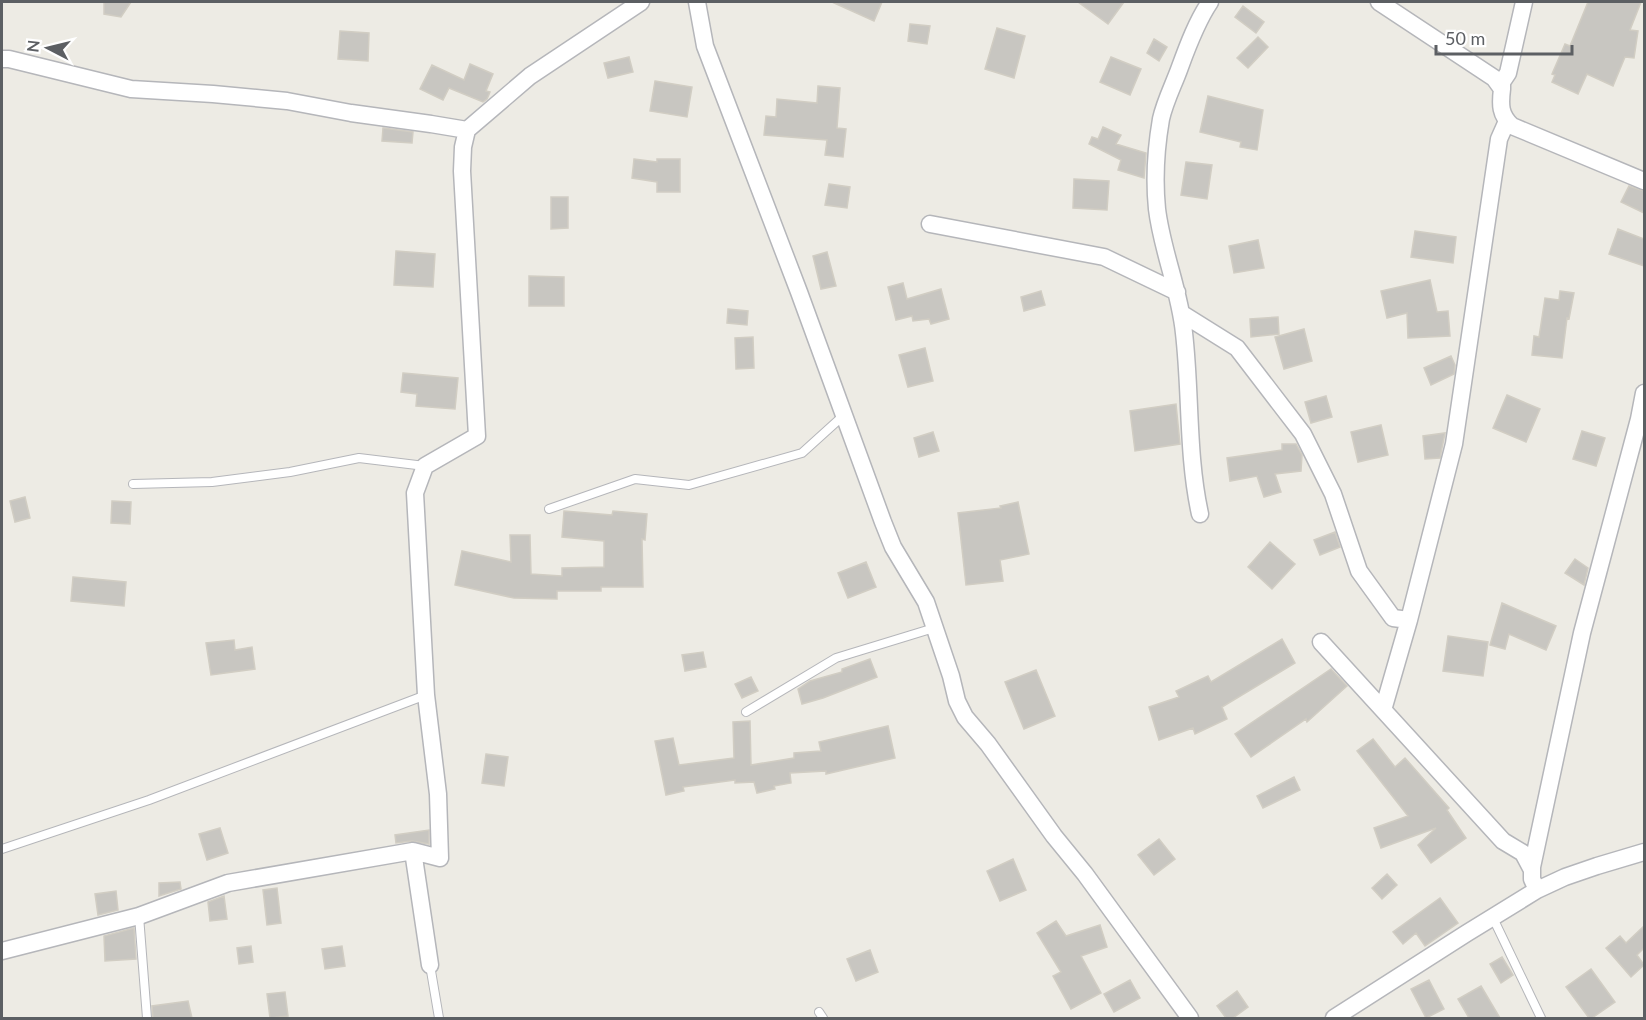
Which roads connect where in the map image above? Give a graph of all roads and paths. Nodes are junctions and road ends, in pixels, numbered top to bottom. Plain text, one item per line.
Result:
1 (641, 2) edge
2 (697, 2) edge
3 (1210, 2) edge
4 (1379, 2) edge
5 (1524, 2) edge
6 (2, 59) edge
7 (1502, 89) junction
8 (1507, 121) junction
9 (467, 130) junction
10 (1644, 181) edge
11 (930, 224) dead end
12 (1177, 292) junction
13 (1181, 313) junction
14 (1644, 393) edge
15 (844, 415) junction
16 (425, 466) junction
17 (133, 484) dead end
18 (549, 509) dead end
19 (1200, 514) dead end
20 (1409, 620) junction
21 (934, 628) junction
22 (1321, 642) dead end
23 (426, 695) junction
24 (1383, 710) junction
25 (746, 712) dead end
26 (2, 849) edge
27 (413, 851) junction
28 (1644, 852) edge
29 (1532, 870) junction
30 (1537, 890) junction
31 (139, 916) junction
32 (1493, 918) junction
33 (2, 951) edge
34 (430, 965) joint
35 (147, 1018) edge
36 (439, 1018) edge
37 (1190, 1018) edge
38 (1334, 1018) edge
39 (1541, 1018) edge

1 - 9 street
2 - 15 street
3 - 12 street
4 - 7 street
5 - 7 street
6 - 9 street
7 - 8 street
8 - 10 street
8 - 20 street
9 - 16 street
11 - 12 street
12 - 13 street
13 - 19 street
13 - 20 street
14 - 29 street
15 - 18 lane
15 - 21 street
16 - 17 lane
16 - 23 street
20 - 24 street
21 - 25 lane
21 - 37 street
22 - 24 street
23 - 26 lane
23 - 27 street
24 - 29 street
27 - 31 street
27 - 34 street
28 - 30 street
29 - 30 street
30 - 32 street
31 - 33 street
31 - 35 lane
32 - 38 street
32 - 39 lane
34 - 36 lane

